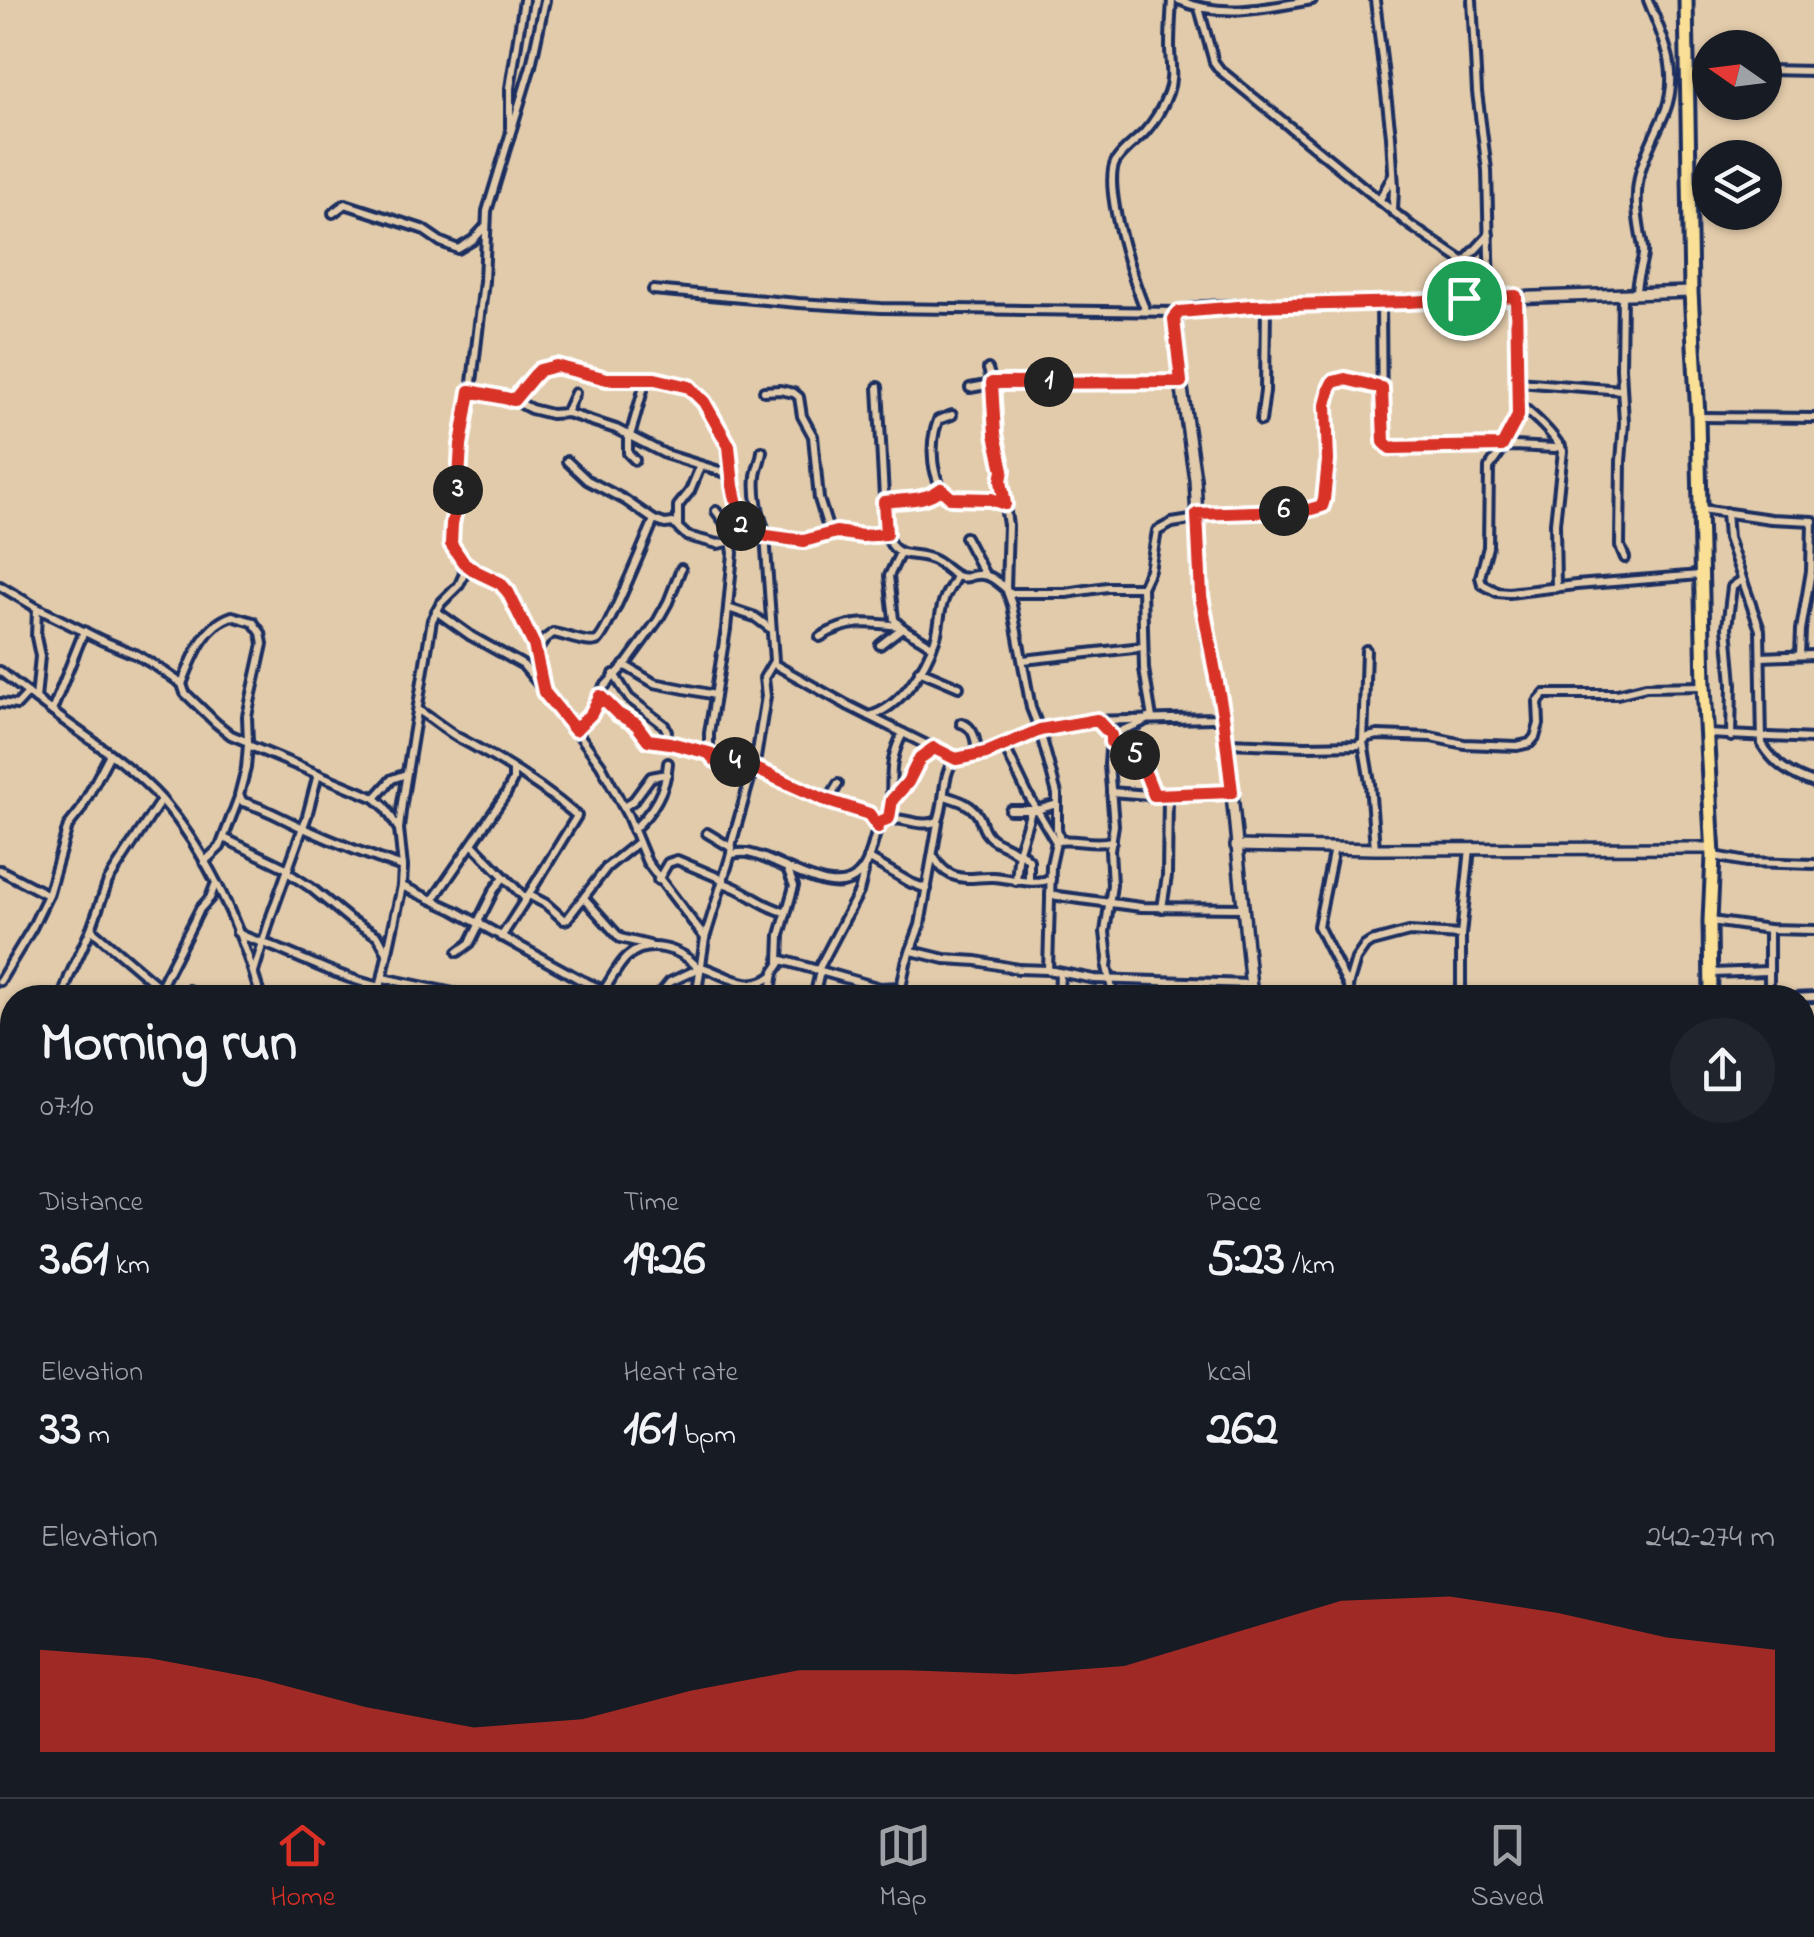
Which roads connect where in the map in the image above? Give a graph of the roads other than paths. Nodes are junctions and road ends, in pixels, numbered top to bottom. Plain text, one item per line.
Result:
1 (524, 0) edge
2 (545, 0) edge
3 (1176, 0) edge
4 (1312, 0) edge
5 (1375, 0) edge
6 (1472, 0) edge
7 (1648, 0) edge
8 (1686, 0) edge
9 (1199, 8) junction
10 (1782, 71) edge
11 (1814, 72) edge
12 (1692, 79) edge
13 (1689, 80) junction
14 (510, 138) junction
15 (1394, 174) junction
16 (1379, 201) junction
17 (1392, 212) junction
18 (333, 214) dead end
19 (486, 227) junction
20 (1490, 234) junction
21 (1464, 262) junction
22 (1490, 279) junction
23 (653, 290) dead end
24 (1691, 292) junction
25 (1636, 293) junction
26 (1622, 294) junction
27 (1516, 296) junction
28 (1490, 297) junction
29 (1382, 302) junction
30 (1266, 305) junction
31 (1146, 310) junction
32 (1179, 312) junction
33 (988, 369) dead end
34 (644, 379) junction
35 (1181, 382) junction
36 (1518, 382) junction
37 (992, 383) junction
38 (878, 386) dead end
39 (970, 388) dead end
40 (1382, 388) junction
41 (1622, 390) junction
42 (470, 391) junction
43 (764, 391) dead end
44 (575, 393) dead end
45 (514, 400) junction
46 (1518, 404) junction
47 (566, 413) junction
48 (952, 415) dead end
49 (1698, 417) junction
50 (1814, 418) edge
51 (1261, 421) dead end
52 (629, 435) junction
53 (1502, 446) junction
54 (1560, 446) junction
55 (762, 451) dead end
56 (635, 460) dead end
57 (567, 461) dead end
58 (700, 467) junction
59 (732, 475) junction
60 (941, 489) junction
61 (884, 502) junction
62 (1005, 504) junction
63 (1700, 508) junction
64 (716, 511) dead end
65 (1726, 512) junction
66 (1197, 517) junction
67 (654, 520) junction
68 (1813, 521) edge
69 (678, 527) junction
70 (743, 528) junction
71 (830, 534) junction
72 (886, 534) junction
73 (766, 536) junction
74 (965, 537) dead end
75 (732, 540) junction
76 (900, 553) junction
77 (1625, 558) dead end
78 (463, 562) junction
79 (681, 568) dead end
80 (985, 575) junction
81 (1702, 575) junction
82 (956, 576) junction
83 (1742, 580) junction
84 (0, 586) edge
85 (1142, 586) junction
86 (1556, 588) junction
87 (1007, 591) junction
88 (37, 608) junction
89 (728, 608) junction
90 (436, 612) junction
91 (900, 627) junction
92 (772, 630) junction
93 (84, 631) junction
94 (820, 637) dead end
95 (880, 646) dead end
96 (1143, 646) junction
97 (932, 648) junction
98 (1366, 650) dead end
99 (536, 652) junction
100 (1800, 655) junction
101 (1814, 655) edge
102 (1760, 657) junction
103 (1023, 660) junction
104 (774, 664) junction
105 (624, 665) junction
106 (919, 670) junction
107 (0, 672) edge
108 (614, 674) junction
109 (182, 684) junction
110 (1704, 686) junction
111 (960, 687) dead end
112 (544, 692) junction
113 (28, 693) junction
114 (716, 695) junction
115 (600, 696) junction
116 (36, 699) junction
117 (0, 703) edge
118 (418, 710) junction
119 (52, 711) junction
120 (1223, 715) junction
121 (868, 716) junction
122 (1150, 718) junction
123 (1097, 720) junction
124 (961, 723) dead end
125 (575, 730) junction
126 (1040, 730) junction
127 (903, 733) junction
128 (1707, 734) junction
129 (1730, 736) junction
130 (1761, 738) junction
131 (1814, 739) edge
132 (1111, 740) junction
133 (666, 742) junction
134 (1363, 742) junction
135 (248, 743) junction
136 (1227, 743) junction
137 (1004, 745) junction
138 (934, 748) junction
139 (709, 753) junction
140 (110, 754) junction
141 (978, 755) junction
142 (956, 759) junction
143 (668, 763) dead end
144 (754, 768) junction
145 (512, 769) junction
146 (318, 774) junction
147 (406, 774) junction
148 (667, 774) junction
149 (838, 784) dead end
150 (1814, 784) edge
151 (1110, 792) junction
152 (1232, 792) junction
153 (1154, 795) junction
154 (1168, 795) junction
155 (239, 796) junction
156 (945, 796) junction
157 (375, 798) junction
158 (162, 800) junction
159 (892, 800) junction
160 (828, 801) junction
161 (1057, 804) junction
162 (624, 807) junction
163 (1010, 810) dead end
164 (1034, 810) junction
165 (889, 818) junction
166 (938, 821) junction
167 (878, 827) junction
168 (302, 828) junction
169 (399, 829) junction
170 (634, 830) junction
171 (708, 834) dead end
172 (224, 838) junction
173 (1058, 841) junction
174 (1112, 841) junction
175 (638, 842) junction
176 (472, 844) junction
177 (1236, 846) junction
178 (1334, 847) junction
179 (1375, 848) junction
180 (1470, 848) junction
181 (731, 851) junction
182 (1712, 852) junction
183 (1018, 853) junction
184 (934, 856) junction
185 (866, 861) junction
186 (204, 862) junction
187 (1814, 864) edge
188 (404, 867) junction
189 (0, 870) edge
190 (288, 870) junction
191 (787, 870) junction
192 (944, 870) junction
193 (504, 878) junction
194 (929, 878) junction
195 (1051, 879) junction
196 (658, 880) junction
197 (1016, 880) junction
198 (1029, 881) junction
199 (723, 882) junction
200 (1042, 882) junction
201 (215, 884) junction
202 (402, 886) junction
203 (927, 889) junction
204 (1051, 893) junction
205 (48, 895) junction
206 (528, 897) junction
207 (584, 898) junction
208 (434, 900) junction
209 (1110, 904) junction
210 (1162, 908) junction
211 (1242, 908) junction
212 (786, 912) junction
213 (1710, 921) junction
214 (479, 922) junction
215 (91, 929) junction
216 (1769, 929) junction
217 (1814, 930) edge
218 (237, 932) junction
219 (1461, 935) junction
220 (501, 937) junction
221 (705, 938) junction
222 (262, 942) junction
223 (652, 946) junction
224 (912, 950) junction
225 (458, 952) dead end
226 (387, 954) junction
227 (780, 961) junction
228 (700, 967) junction
229 (1048, 970) junction
230 (819, 971) junction
231 (1768, 971) junction
232 (254, 973) junction
233 (1060, 973) junction
234 (1711, 973) junction
235 (773, 975) junction
236 (1112, 980) junction
237 (0, 981) edge
238 (382, 982) junction
239 (1250, 984) joint
240 (66, 985) edge
241 (157, 985) edge
242 (160, 985) edge
243 (257, 985) edge
244 (381, 985) edge
245 (400, 985) edge
246 (594, 985) edge
247 (607, 985) edge
248 (667, 985) edge
249 (698, 985) edge
250 (772, 985) edge
251 (816, 985) edge
252 (869, 985) edge
253 (902, 985) edge
254 (1060, 985) edge
255 (1113, 985) edge
256 (1348, 985) edge
257 (1348, 985) edge
258 (1461, 985) edge
259 (1711, 985) edge
260 (1769, 985) edge

1 - 14 street
2 - 14 street
3 - 9 street
3 - 31 street
4 - 9 street
5 - 15 street
6 - 20 street
7 - 25 street
8 - 13 highway
9 - 16 street
10 - 11 street
12 - 13 street
13 - 24 highway
14 - 19 street
15 - 16 street
15 - 17 street
16 - 17 street
17 - 21 street
18 - 19 street
19 - 42 street
20 - 21 street
20 - 22 street
21 - 22 street
22 - 28 street
23 - 31 street
24 - 25 street
24 - 49 highway
25 - 26 street
26 - 27 street
26 - 41 street
27 - 28 street
27 - 36 street
28 - 29 street
29 - 30 street
29 - 40 street
30 - 32 street
30 - 51 street
31 - 32 street
32 - 35 street
33 - 37 street
34 - 45 street
34 - 52 street
34 - 59 street
35 - 37 street
35 - 66 street
36 - 41 street
36 - 46 street
37 - 39 street
37 - 62 street
38 - 61 street
40 - 53 street
40 - 66 street
41 - 77 street
42 - 45 street
42 - 78 street
43 - 71 street
44 - 47 street
45 - 47 street
46 - 53 street
46 - 54 street
47 - 52 street
48 - 60 street
49 - 50 street
49 - 63 highway
52 - 56 street
52 - 58 street
53 - 54 street
53 - 86 street
54 - 86 street
55 - 73 street
57 - 67 street
58 - 59 street
58 - 69 street
59 - 70 street
60 - 61 street
60 - 62 street
61 - 72 street
62 - 87 street
63 - 65 street
63 - 81 highway
64 - 70 street
65 - 68 street
65 - 83 street
66 - 85 street
66 - 120 street
67 - 69 street
67 - 99 street
68 - 100 street
69 - 75 street
70 - 73 street
70 - 75 street
71 - 72 street
71 - 73 street
72 - 76 street
73 - 92 street
74 - 80 street
75 - 89 street
76 - 82 street
76 - 91 street
78 - 90 street
78 - 99 street
79 - 105 street
80 - 82 street
80 - 87 street
81 - 86 street
81 - 110 highway
82 - 97 street
83 - 102 street
83 - 129 street
84 - 88 street
85 - 87 street
85 - 96 street
87 - 103 street
88 - 93 street
88 - 116 street
89 - 92 street
89 - 114 street
90 - 112 street
90 - 118 street
91 - 94 street
91 - 95 street
91 - 97 street
92 - 104 street
93 - 109 street
93 - 119 street
96 - 103 street
96 - 122 street
97 - 106 street
98 - 134 street
99 - 112 street
100 - 101 street
100 - 102 street
102 - 130 street
103 - 126 street
104 - 121 street
104 - 144 street
105 - 108 street
105 - 114 street
106 - 111 street
106 - 121 street
107 - 113 street
108 - 115 street
108 - 133 street
109 - 135 street
109 - 135 street
110 - 128 highway
110 - 134 street
112 - 125 street
113 - 116 street
113 - 117 street
114 - 139 street
115 - 125 street
115 - 133 street
116 - 119 street
118 - 145 street
118 - 147 street
119 - 140 street
120 - 122 street
120 - 136 street
121 - 127 street
122 - 123 street
122 - 132 street
123 - 126 street
123 - 132 street
124 - 141 street
125 - 162 street
126 - 137 street
126 - 161 street
127 - 138 street
127 - 159 street
128 - 129 street
128 - 182 highway
129 - 130 street
130 - 131 street
130 - 150 street
132 - 151 street
132 - 153 street
133 - 139 street
134 - 136 street
134 - 179 street
135 - 146 street
135 - 155 street
136 - 152 street
137 - 141 street
137 - 164 street
138 - 142 street
138 - 159 street
139 - 144 street
140 - 158 street
140 - 205 street
141 - 142 street
142 - 156 street
143 - 148 street
144 - 160 street
144 - 181 street
145 - 176 street
145 - 206 street
146 - 157 street
146 - 168 street
147 - 157 street
147 - 169 street
148 - 162 street
148 - 170 street
149 - 160 street
151 - 153 street
151 - 174 street
152 - 154 street
152 - 177 street
153 - 154 street
154 - 210 street
155 - 168 street
155 - 172 street
156 - 166 street
156 - 183 street
157 - 169 street
158 - 186 street
158 - 215 street
159 - 165 street
160 - 167 street
161 - 164 street
161 - 173 street
162 - 170 street
163 - 164 street
164 - 173 street
164 - 183 street
165 - 166 street
165 - 167 street
166 - 184 street
167 - 185 street
168 - 188 street
168 - 190 street
169 - 188 street
170 - 175 street
171 - 181 street
172 - 186 street
172 - 190 street
173 - 174 street
173 - 195 street
174 - 209 street
175 - 196 street
175 - 207 street
176 - 193 street
176 - 208 street
177 - 178 street
177 - 211 street
178 - 179 street
178 - 256 street
179 - 180 street
180 - 182 street
180 - 219 street
181 - 191 street
181 - 199 street
182 - 187 street
182 - 213 highway
183 - 197 street
183 - 198 street
184 - 192 street
184 - 194 street
185 - 191 street
185 - 203 street
185 - 230 street
186 - 201 street
188 - 202 street
189 - 205 street
190 - 222 street
190 - 226 street
191 - 212 street
192 - 194 street
192 - 197 street
193 - 206 street
193 - 214 street
194 - 203 street
195 - 200 street
195 - 204 street
196 - 199 street
196 - 221 street
197 - 198 street
198 - 200 street
199 - 212 street
199 - 221 street
200 - 204 street
201 - 218 street
201 - 242 street
202 - 208 street
202 - 226 street
203 - 224 street
204 - 209 street
204 - 229 street
205 - 237 street
206 - 207 street
206 - 220 street
207 - 223 street
208 - 214 street
209 - 210 street
209 - 236 street
210 - 211 street
211 - 239 street
212 - 227 street
213 - 216 street
213 - 234 highway
214 - 220 street
214 - 225 street
215 - 240 street
215 - 241 street
216 - 217 street
216 - 231 street
218 - 222 street
218 - 232 street
219 - 257 street
219 - 258 street
220 - 246 street
221 - 228 street
222 - 232 street
222 - 238 street
223 - 228 street
223 - 247 street
224 - 229 street
224 - 253 street
226 - 238 street
227 - 230 street
227 - 235 street
228 - 235 street
228 - 248 street
228 - 249 street
229 - 233 street
230 - 251 street
230 - 252 street
231 - 234 street
231 - 260 street
232 - 243 street
233 - 236 street
233 - 254 street
234 - 259 highway
235 - 250 street
236 - 239 street
236 - 255 street
238 - 244 street
238 - 245 street

